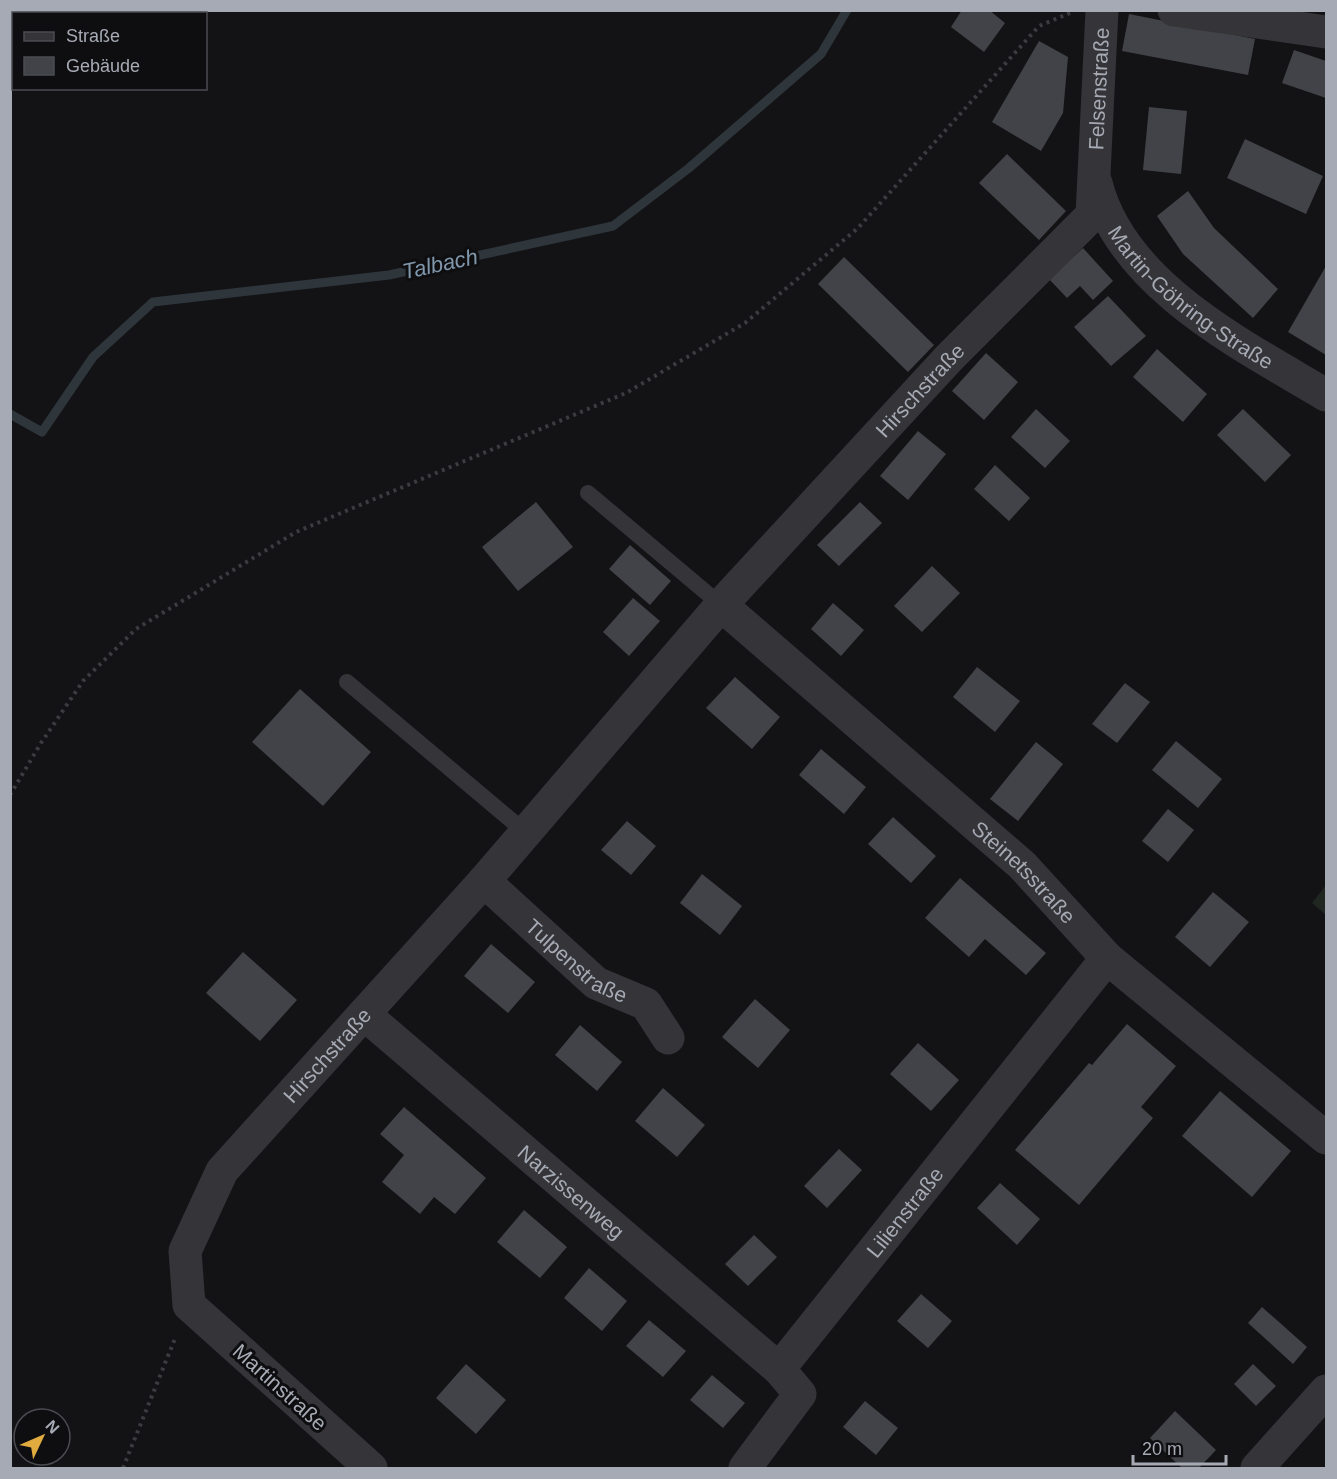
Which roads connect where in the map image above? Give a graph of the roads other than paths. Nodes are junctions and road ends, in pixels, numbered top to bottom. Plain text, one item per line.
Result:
1 (1102, 10) edge
2 (1174, 10) edge
3 (1326, 32) edge
4 (1092, 167) junction
5 (1326, 395) edge
6 (588, 493) dead end
7 (721, 605) junction
8 (346, 682) dead end
9 (524, 831) junction
10 (484, 881) junction
11 (1107, 958) junction
12 (364, 1014) junction
13 (668, 1038) dead end
14 (1326, 1138) edge
15 (189, 1305) joint
16 (779, 1369) junction
17 (1326, 1391) edge
18 (371, 1468) edge
19 (745, 1468) edge
20 (1257, 1468) edge

1 - 4 street, Felsenstraße
2 - 3 street
4 - 5 street, Martin-Göhring-Straße
4 - 7 street, Hirschstraße
6 - 7 lane
7 - 9 street, Hirschstraße
7 - 11 street, Steinetsstraße
8 - 9 lane
9 - 10 street, Hirschstraße
10 - 12 street, Hirschstraße
10 - 13 street, Tulpenstraße
11 - 14 street, Steinetsstraße
11 - 16 street, Lilienstraße
12 - 15 street, Hirschstraße
12 - 16 street, Narzissenweg
15 - 18 street, Martinstraße
16 - 19 street
17 - 20 street

